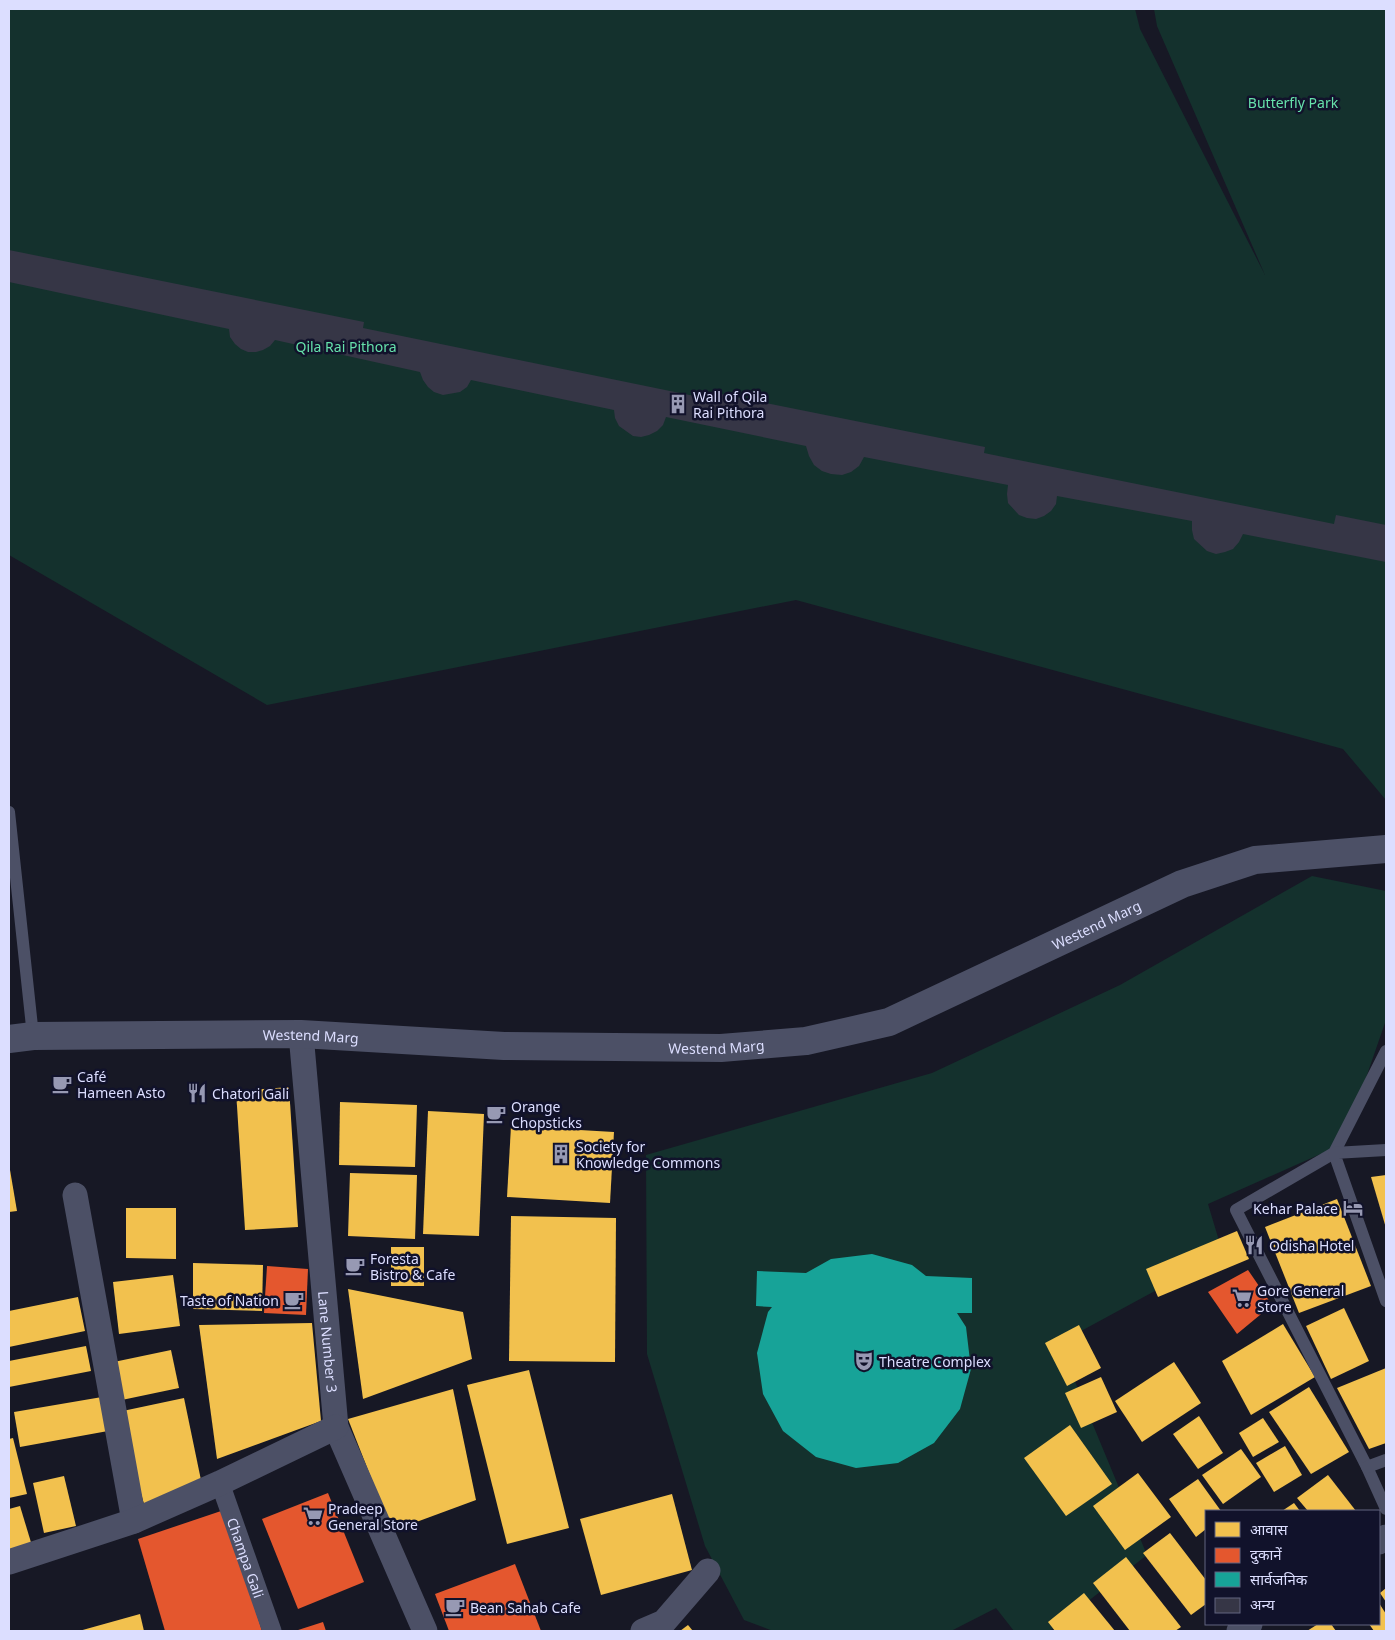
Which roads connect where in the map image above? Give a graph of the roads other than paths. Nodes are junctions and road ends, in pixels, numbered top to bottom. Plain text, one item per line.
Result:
1 (9, 812) edge
2 (1386, 849) edge
3 (301, 1034) junction
4 (21, 1038) edge
5 (1386, 1051) edge
6 (1386, 1150) edge
7 (1334, 1152) junction
8 (75, 1195) dead end
9 (1386, 1301) edge
10 (336, 1426) junction
11 (1386, 1460) edge
12 (1368, 1467) junction
13 (220, 1483) junction
14 (1386, 1509) edge
15 (134, 1521) junction
16 (9, 1562) edge
17 (708, 1571) dead end
18 (272, 1631) edge
19 (424, 1631) edge
20 (643, 1631) edge

1 - 4 lane
2 - 3 street, Westend Marg
3 - 4 street, Westend Marg
3 - 10 street, Lane Number 3
5 - 7 lane
6 - 7 lane
7 - 9 lane
7 - 12 lane
8 - 15 street
10 - 13 street
10 - 19 street, Lane Number 3
11 - 12 lane
12 - 14 lane
13 - 15 street
13 - 18 street, Champa Gali
15 - 16 street
17 - 20 street

